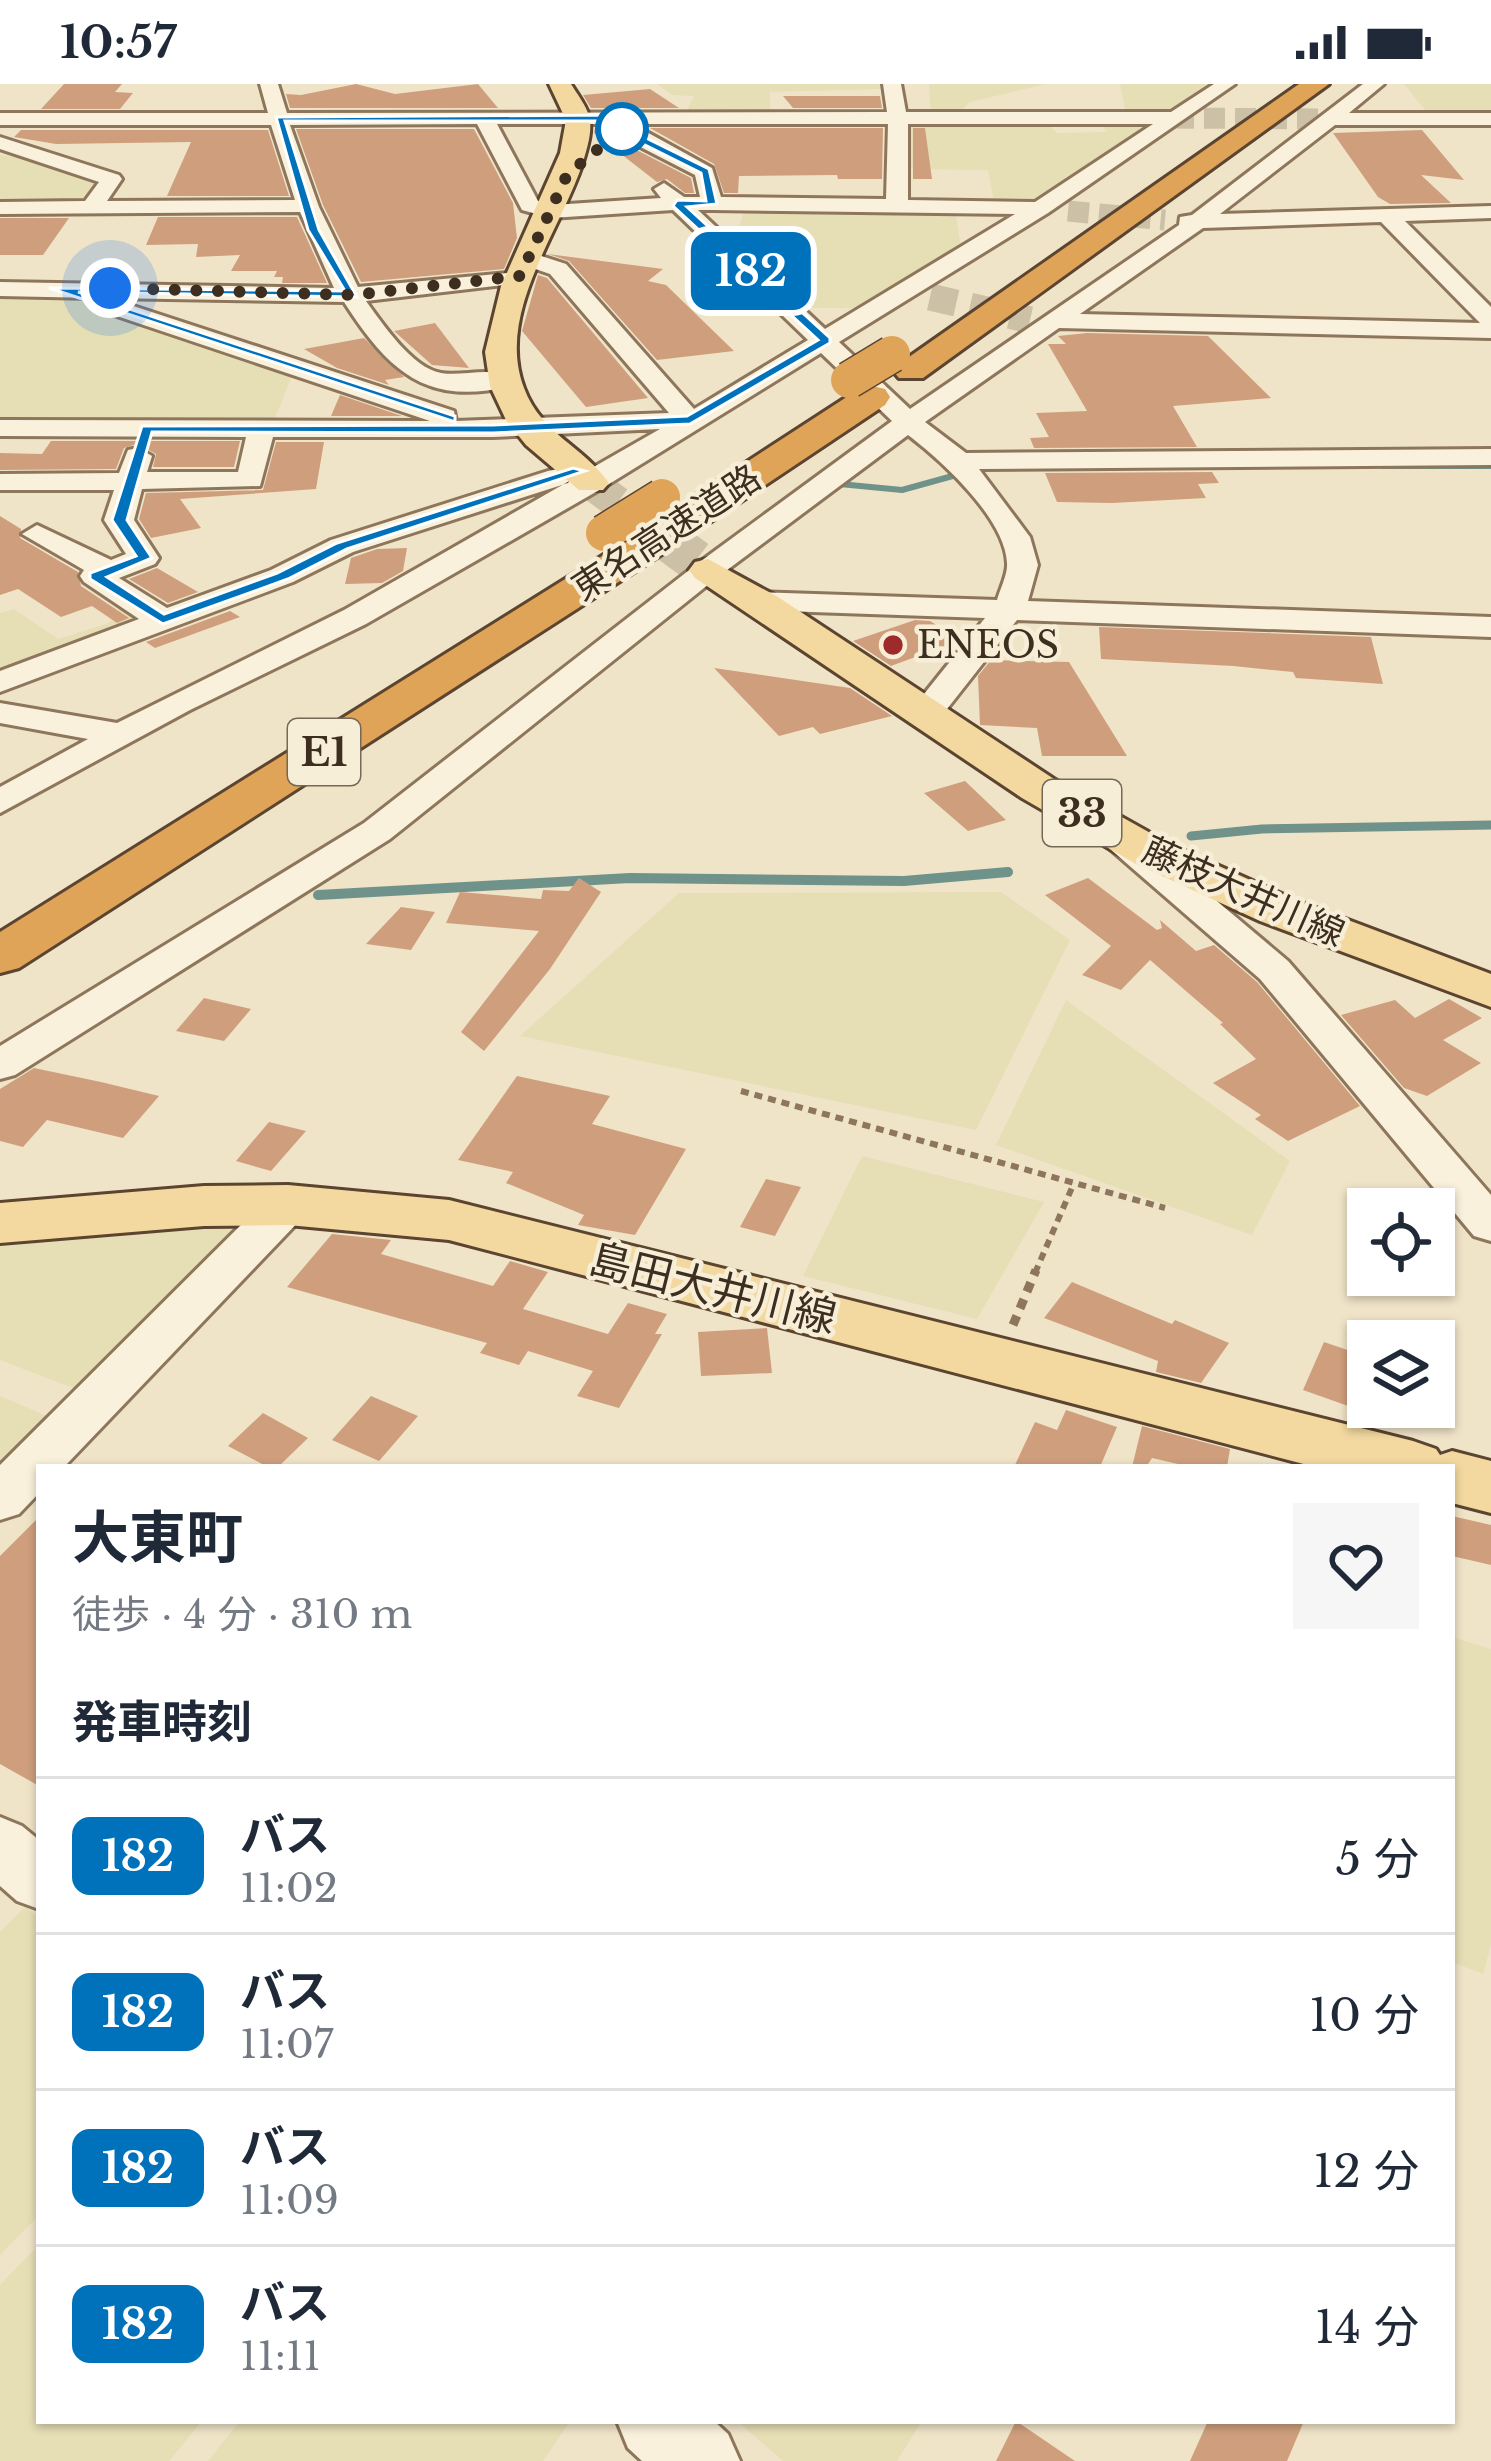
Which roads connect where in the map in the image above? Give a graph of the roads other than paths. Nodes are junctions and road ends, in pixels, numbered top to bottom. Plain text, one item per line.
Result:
1 (269, 84) edge
2 (560, 84) edge
3 (892, 84) edge
4 (1226, 84) edge
5 (1282, 84) edge
6 (1316, 84) edge
7 (1375, 84) edge
8 (421, 95) dead end
9 (279, 118) junction
10 (456, 118) junction
11 (485, 118) junction
12 (578, 118) junction
13 (615, 118) junction
14 (898, 118) junction
15 (1172, 118) junction
16 (0, 119) edge
17 (1331, 119) junction
18 (1491, 119) edge
19 (0, 143) edge
20 (671, 196) junction
21 (712, 204) junction
22 (304, 206) junction
23 (897, 206) junction
24 (0, 208) edge
25 (91, 208) junction
26 (1040, 208) junction
27 (1068, 211) tunnel mouth
28 (550, 212) junction
29 (1491, 212) edge
30 (1387, 216) junction
31 (1166, 220) tunnel mouth
32 (1196, 223) junction
33 (525, 268) junction
34 (55, 288) junction
35 (0, 289) edge
36 (901, 292) junction
37 (353, 295) junction
38 (930, 297) tunnel mouth
39 (794, 311) junction
40 (871, 312) junction
41 (1030, 320) tunnel mouth
42 (1491, 321) edge
43 (1058, 322) junction
44 (1491, 331) edge
45 (826, 341) junction
46 (901, 363) junction
47 (502, 381) junction
48 (690, 420) junction
49 (908, 422) junction
50 (527, 427) junction
51 (0, 428) edge
52 (147, 428) junction
53 (261, 428) junction
54 (448, 430) junction
55 (1491, 457) edge
56 (959, 461) junction
57 (584, 477) junction
58 (0, 482) edge
59 (129, 482) junction
60 (650, 524) junction
61 (37, 534) dead end
62 (708, 570) junction
63 (110, 571) junction
64 (758, 601) junction
65 (1010, 608) junction
66 (163, 620) junction
67 (1491, 627) edge
68 (0, 682) edge
69 (0, 712) edge
70 (924, 716) junction
71 (121, 734) junction
72 (0, 802) edge
73 (1109, 829) junction
74 (40, 878) dead end
75 (1288, 913) junction
76 (1230, 932) junction
77 (0, 956) edge
78 (1491, 992) edge
79 (0, 1065) edge
80 (288, 1204) junction
81 (0, 1223) edge
82 (1491, 1225) edge
83 (1401, 1464) edge
84 (1455, 1478) edge
85 (1491, 1487) edge
86 (0, 1498) edge
87 (0, 1846) edge
88 (36, 1877) edge
89 (658, 2424) edge
90 (701, 2461) edge

1 - 9 street
2 - 12 main road
3 - 14 street
4 - 15 street
5 - 46 highway, 東名高速道路 / E1
6 - 46 highway, 東名高速道路 / E1
7 - 17 street
8 - 10 street
9 - 10 street
9 - 16 street
9 - 22 street
10 - 11 street
11 - 12 street
11 - 28 street
12 - 13 street
12 - 28 main road
13 - 14 street
13 - 21 street
14 - 15 street
14 - 23 street
15 - 26 street
17 - 18 street
17 - 32 street
19 - 25 street
20 - 21 street
20 - 28 street
20 - 39 street
21 - 23 street
22 - 25 street
22 - 37 street
23 - 26 street
24 - 25 street
26 - 27 street
26 - 36 street
28 - 33 main road
29 - 30 street
30 - 32 street
30 - 42 street
31 - 32 street
32 - 43 street
33 - 37 street
33 - 47 main road
33 - 48 street
34 - 35 street
34 - 37 street
34 - 54 street
36 - 38 street
36 - 40 street
37 - 47 street
39 - 40 street
39 - 45 street
40 - 45 street
41 - 43 street
43 - 44 street
43 - 49 street
45 - 48 street
45 - 49 street
46 - 60 highway, 東名高速道路 / E1
47 - 50 main road
48 - 50 street
48 - 57 street
49 - 56 street
49 - 62 street
50 - 54 street
50 - 57 main road
51 - 52 street
52 - 53 street
52 - 59 street
53 - 54 street
53 - 59 street
55 - 56 street
56 - 65 street
57 - 66 street
57 - 71 street
58 - 59 street
59 - 63 street
60 - 74 highway, 東名高速道路 / E1
60 - 77 highway, 東名高速道路 / E1
61 - 63 street
62 - 64 main road, 藤枝大井川線 / 33
62 - 79 street
63 - 66 street
64 - 65 street
64 - 70 main road, 藤枝大井川線 / 33
65 - 67 street
65 - 70 street
66 - 68 street
69 - 71 street
70 - 73 main road, 藤枝大井川線 / 33
71 - 72 street
73 - 75 main road, 藤枝大井川線 / 33
73 - 76 street
75 - 76 street
75 - 78 main road, 藤枝大井川線 / 33
76 - 82 street
80 - 81 main road, 島田大井川線
80 - 83 main road, 島田大井川線
80 - 86 street
84 - 85 main road
87 - 88 street
89 - 90 street

